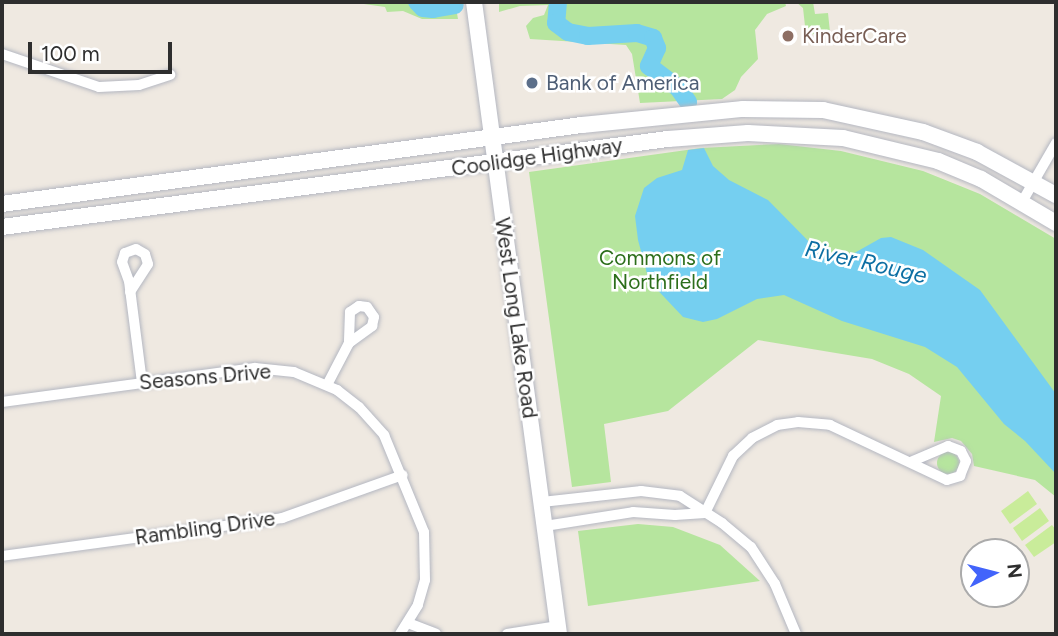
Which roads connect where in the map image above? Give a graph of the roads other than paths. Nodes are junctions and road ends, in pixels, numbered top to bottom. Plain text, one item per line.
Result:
1 (474, 2) edge
2 (2, 54) edge
3 (170, 75) dead end
4 (673, 115) junction
5 (639, 118) junction
6 (492, 138) junction
7 (668, 139) junction
8 (635, 143) junction
9 (1056, 143) edge
10 (381, 153) junction
11 (344, 158) junction
12 (495, 164) junction
13 (368, 179) junction
14 (1033, 181) junction
15 (335, 183) junction
16 (1056, 195) edge
17 (1022, 202) junction
18 (2, 204) edge
19 (1056, 223) edge
20 (2, 227) edge
21 (130, 292) dead end
22 (349, 342) dead end
23 (142, 383) junction
24 (327, 385) junction
25 (2, 402) edge
26 (912, 461) junction
27 (403, 475) junction
28 (542, 502) junction
29 (705, 513) junction
30 (545, 526) junction
31 (2, 556) edge
32 (408, 622) junction
33 (559, 630) edge
34 (400, 634) edge
35 (436, 634) edge
36 (507, 634) edge
37 (796, 634) edge

1 - 6 main road, West Long Lake Road
2 - 3 street
4 - 5 main road, Coolidge Highway
4 - 7 main road
4 - 14 main road, Coolidge Highway
5 - 6 main road, Coolidge Highway
5 - 8 main road
6 - 10 main road, Coolidge Highway
6 - 12 main road, West Long Lake Road
7 - 8 main road, Coolidge Highway
7 - 17 main road, Coolidge Highway
8 - 12 main road, Coolidge Highway
9 - 14 street
10 - 11 main road, Coolidge Highway
10 - 13 main road
11 - 15 main road
11 - 18 main road, Coolidge Highway
12 - 13 main road, Coolidge Highway
12 - 28 main road, West Long Lake Road
13 - 15 main road, Coolidge Highway
14 - 16 main road, Coolidge Highway
14 - 17 street
15 - 20 main road, Coolidge Highway
17 - 19 main road, Coolidge Highway
21 - 23 street
22 - 24 street
23 - 24 street, Seasons Drive
23 - 25 street, Seasons Drive
24 - 27 street, Seasons Drive
26 - 26 street
26 - 29 street
27 - 31 street, Rambling Drive
27 - 32 street, Seasons Drive
28 - 29 street
28 - 30 main road, West Long Lake Road
29 - 30 street
29 - 37 street
30 - 33 main road, West Long Lake Road
32 - 34 street, Seasons Drive
32 - 35 street
33 - 36 street

